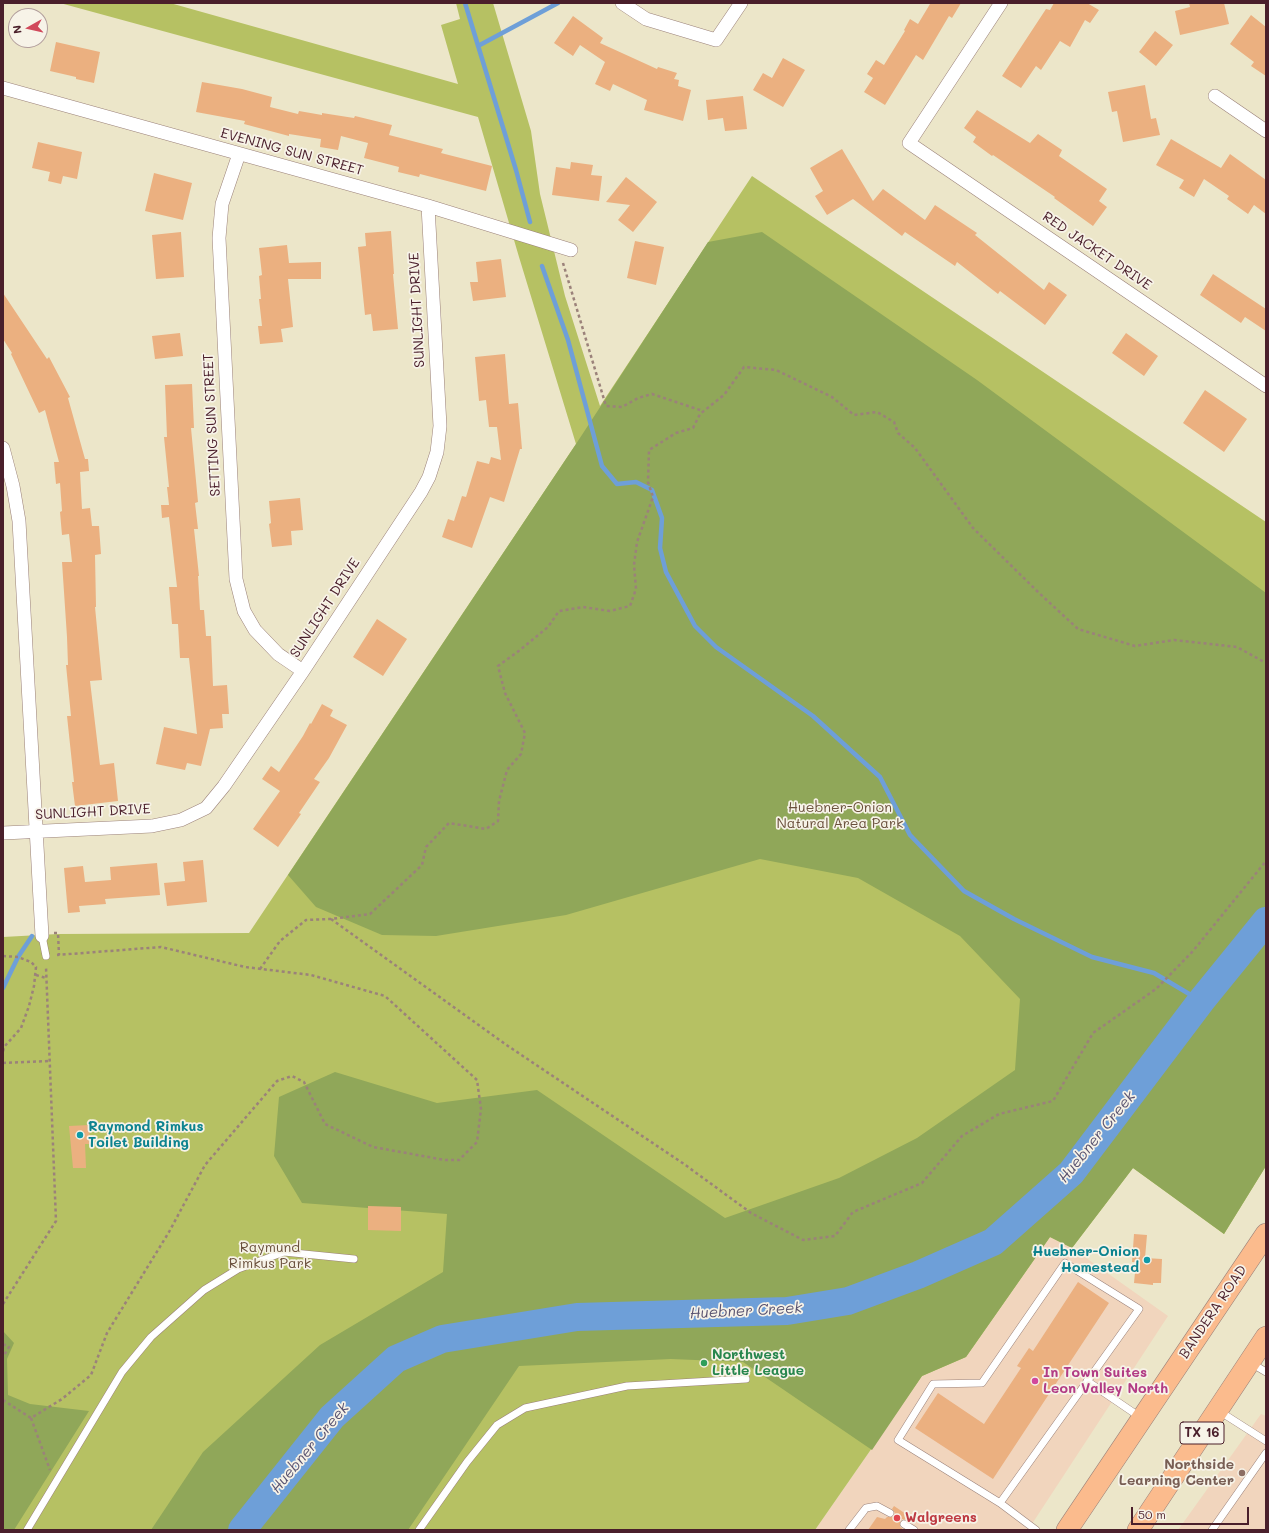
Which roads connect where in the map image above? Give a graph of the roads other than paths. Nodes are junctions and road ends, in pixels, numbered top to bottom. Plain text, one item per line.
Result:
1 (622, 3) edge
2 (740, 3) edge
3 (1001, 3) edge
4 (3, 88) edge
5 (1215, 96) dead end
6 (1266, 130) edge
7 (239, 154) junction
8 (428, 206) junction
9 (572, 250) dead end
10 (1266, 386) edge
11 (3, 448) edge
12 (303, 671) junction
13 (35, 832) junction
14 (3, 833) edge
15 (42, 936) joint
16 (46, 956) road end
17 (1266, 1234) edge
18 (354, 1259) dead end
19 (1266, 1337) edge
20 (1258, 1367) edge
21 (746, 1379) dead end
22 (1087, 1381) junction
23 (1218, 1410) junction
24 (1142, 1418) junction
25 (1266, 1441) edge
26 (1266, 1453) edge
27 (1000, 1503) junction
28 (890, 1512) dead end
29 (904, 1524) dead end
30 (27, 1530) edge
31 (419, 1530) edge
32 (849, 1530) edge
33 (914, 1530) edge
34 (1036, 1530) edge
35 (1067, 1530) edge
36 (1138, 1530) edge
37 (1212, 1530) edge

1 - 2 street
3 - 10 street, RED JACKET DRIVE
4 - 7 street, EVENING SUN STREET
5 - 6 street
7 - 8 street, EVENING SUN STREET
7 - 12 street, SETTING SUN STREET
8 - 9 street, EVENING SUN STREET
8 - 12 street, SUNLIGHT DRIVE
11 - 13 street
12 - 13 street, SUNLIGHT DRIVE
13 - 14 street, SUNLIGHT DRIVE
13 - 15 street
15 - 16 lane
17 - 24 main road, BANDERA ROAD
18 - 30 lane
19 - 20 main road, TX 16
20 - 23 main road, TX 16
21 - 31 lane
22 - 24 lane
22 - 27 lane
22 - 27 lane
23 - 25 lane
23 - 36 main road, TX 16
24 - 35 main road, BANDERA ROAD
26 - 37 lane
27 - 34 lane
28 - 32 lane
29 - 33 lane

